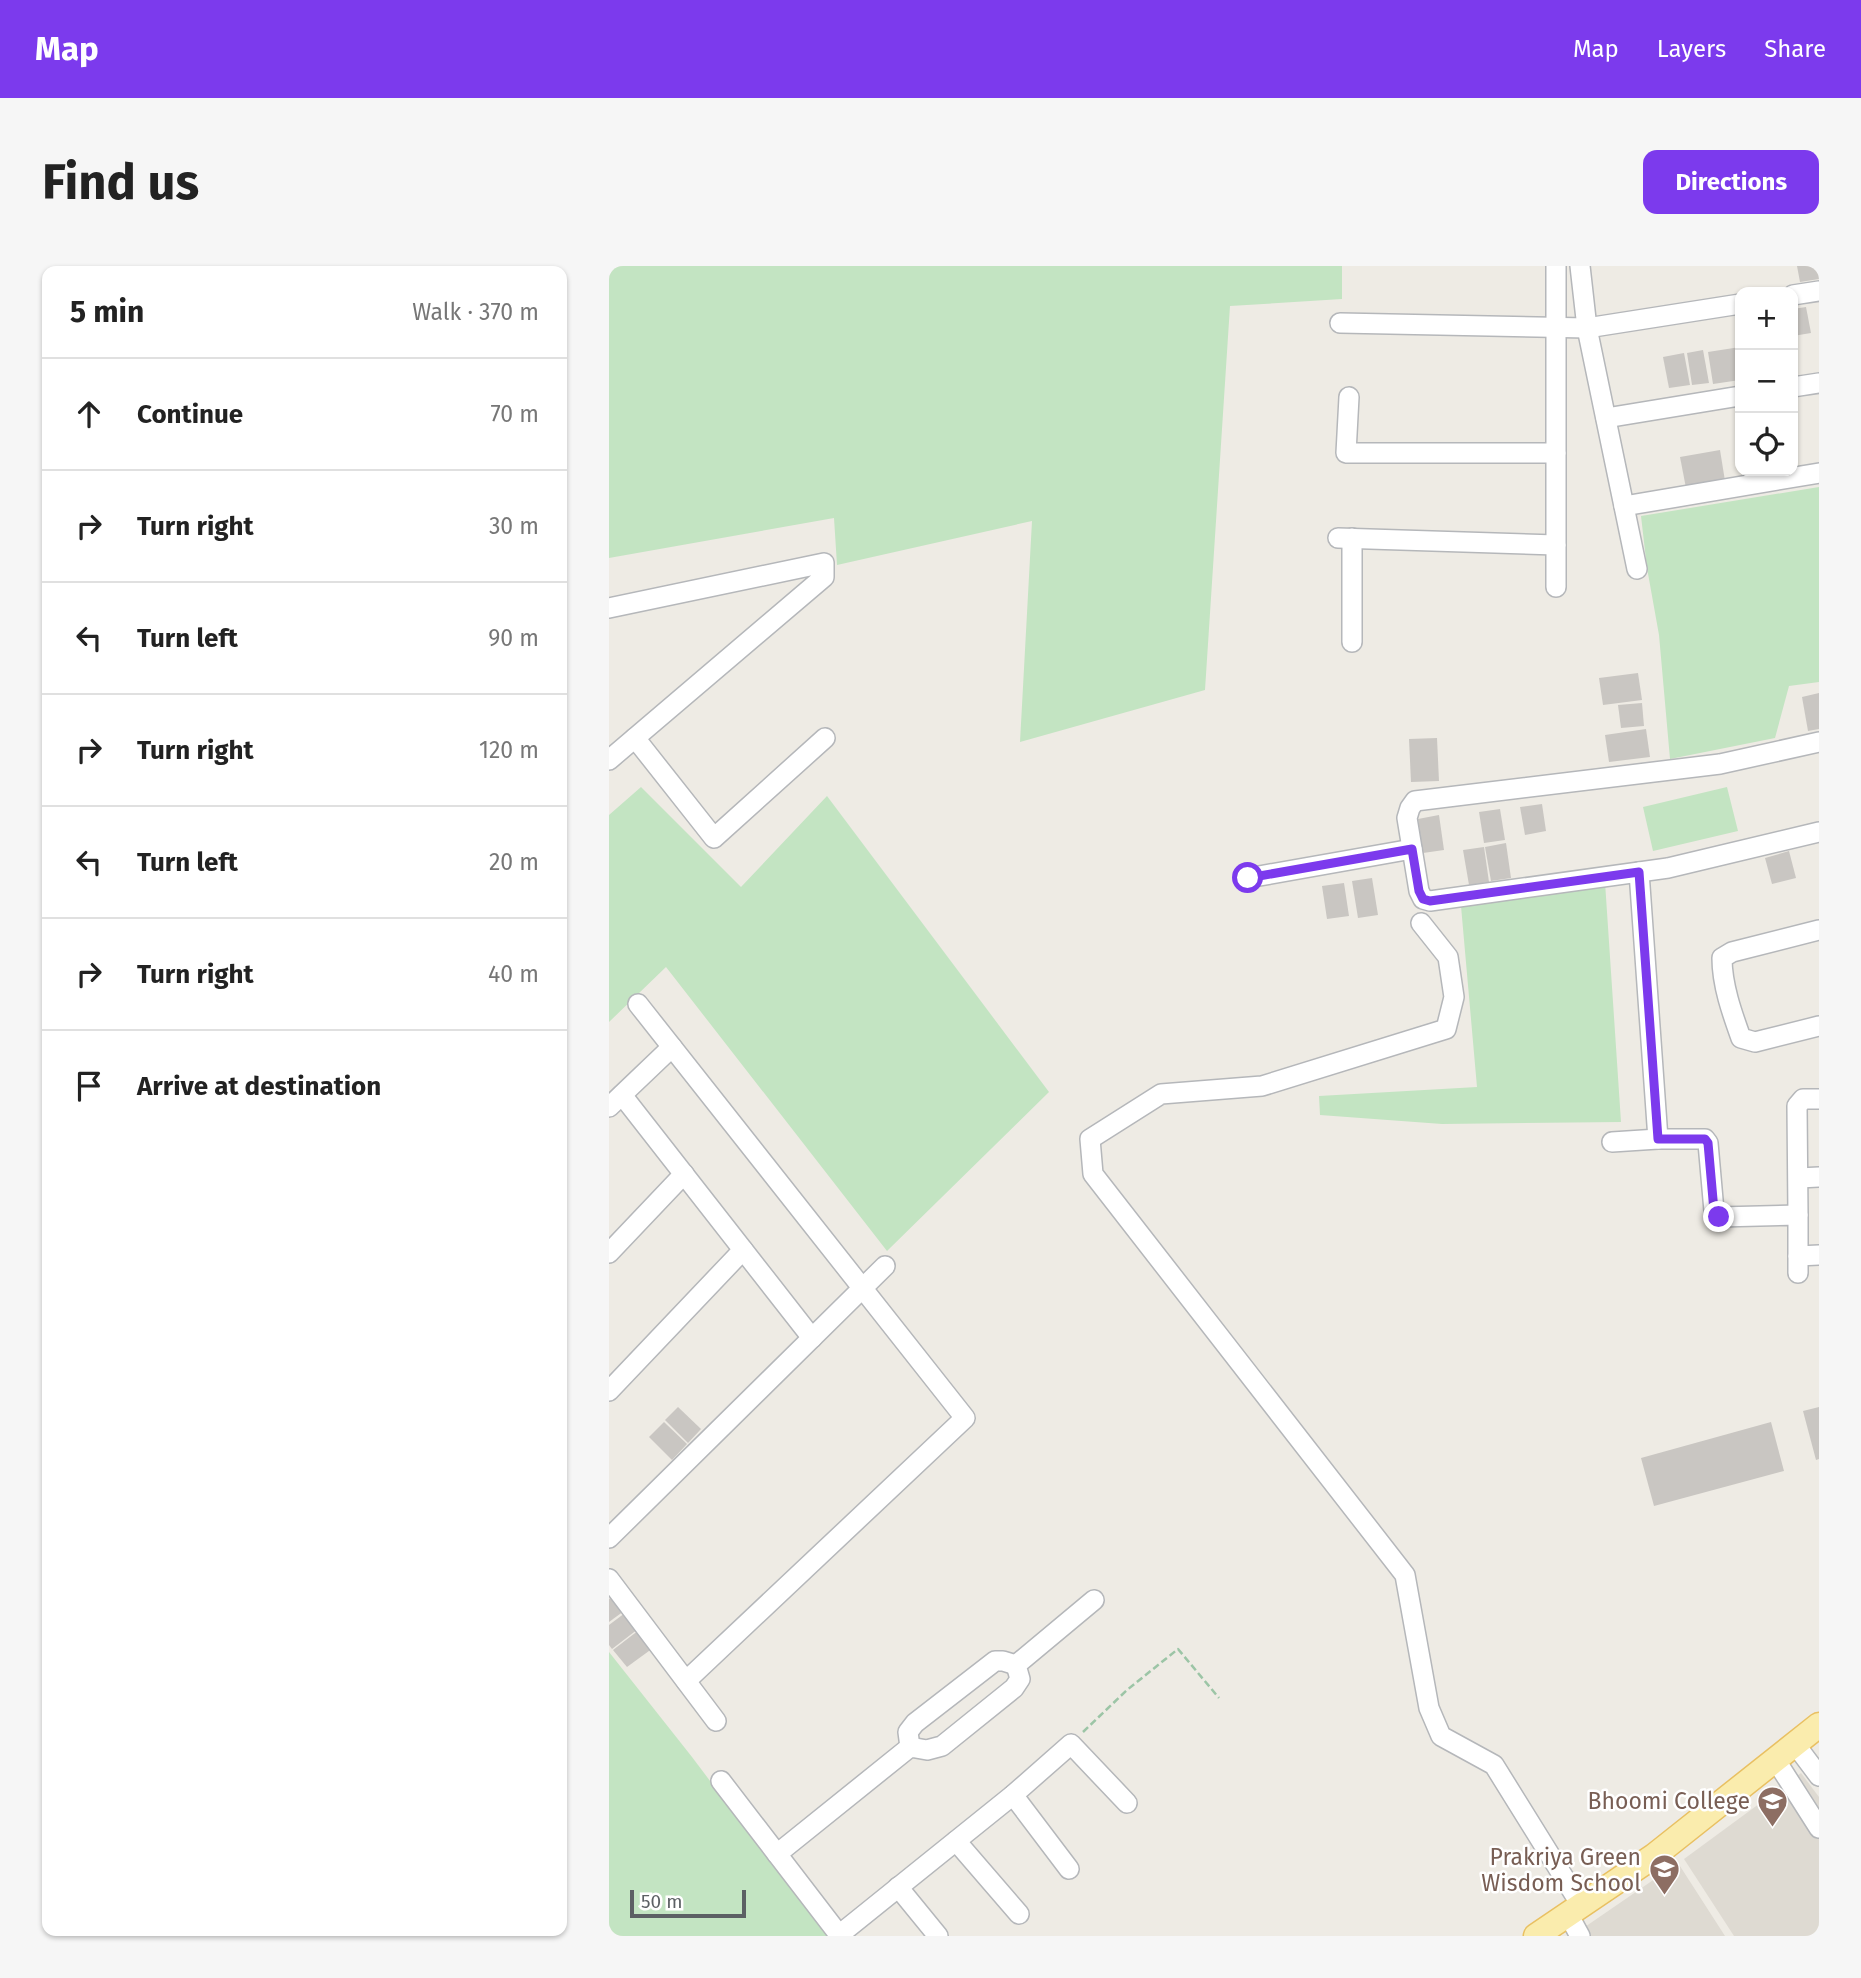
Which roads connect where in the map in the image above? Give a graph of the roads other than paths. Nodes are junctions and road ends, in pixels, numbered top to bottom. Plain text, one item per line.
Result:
1 (1556, 266) edge
2 (1580, 266) edge
3 (1819, 291) edge
4 (1798, 294) edge
5 (1735, 305) edge
6 (1340, 323) dead end
7 (1556, 328) junction
8 (1587, 328) junction
9 (1819, 383) edge
10 (1798, 386) edge
11 (1349, 397) dead end
12 (1735, 397) edge
13 (1606, 418) junction
14 (1556, 453) junction
15 (1819, 472) edge
16 (1624, 506) junction
17 (1556, 545) junction
18 (1637, 569) dead end
19 (1556, 587) dead end
20 (609, 608) edge
21 (1352, 642) dead end
22 (635, 738) junction
23 (825, 738) dead end
24 (1819, 742) edge
25 (609, 760) edge
26 (1819, 832) edge
27 (1412, 849) junction
28 (1639, 872) junction
29 (1248, 878) dead end
30 (1421, 923) dead end
31 (1819, 930) edge
32 (638, 1004) dead end
33 (1819, 1026) edge
34 (671, 1047) junction
35 (1819, 1099) edge
36 (615, 1101) edge
37 (1658, 1139) junction
38 (1612, 1142) dead end
39 (684, 1174) junction
40 (1819, 1177) edge
41 (1799, 1178) junction
42 (1798, 1215) junction
43 (743, 1250) junction
44 (609, 1253) edge
45 (1819, 1255) edge
46 (885, 1266) dead end
47 (862, 1288) junction
48 (812, 1338) junction
49 (609, 1391) edge
50 (609, 1538) edge
51 (609, 1579) edge
52 (1094, 1600) dead end
53 (1016, 1665) junction
54 (687, 1681) junction
55 (716, 1721) dead end
56 (1819, 1725) edge
57 (1795, 1744) junction
58 (910, 1747) junction
59 (1775, 1759) junction
60 (1819, 1776) edge
61 (721, 1781) dead end
62 (1013, 1795) junction
63 (1127, 1803) dead end
64 (1819, 1828) edge
65 (956, 1841) junction
66 (777, 1854) junction
67 (1069, 1869) dead end
68 (898, 1887) junction
69 (1575, 1909) junction
70 (1019, 1914) dead end
71 (840, 1935) edge
72 (938, 1936) edge
73 (1536, 1936) edge
74 (1580, 1936) edge

1 - 7 street
2 - 8 street
3 - 4 street
5 - 8 street
6 - 7 street
7 - 8 street
7 - 14 street
8 - 13 street
9 - 10 street
11 - 14 street
12 - 13 street
13 - 16 street
14 - 17 street
15 - 16 street
16 - 18 street
17 - 19 street
17 - 21 street
20 - 22 street
22 - 23 street
22 - 25 street
24 - 27 street
26 - 28 street
27 - 28 street
27 - 29 street
28 - 37 street
30 - 69 street
31 - 33 street
32 - 34 street
34 - 36 street
34 - 47 street
35 - 41 street
36 - 39 street
37 - 38 street
37 - 42 street
39 - 43 street
39 - 44 street
40 - 41 street
41 - 42 street
42 - 45 street
43 - 48 street
43 - 49 street
46 - 47 street
47 - 48 street
47 - 54 street
48 - 50 street
51 - 54 street
52 - 53 street
53 - 58 street
53 - 58 street
54 - 55 street
56 - 57 main road
57 - 59 main road
57 - 60 street
58 - 66 street
59 - 64 street
59 - 69 main road
61 - 66 street
62 - 63 street
62 - 65 street
62 - 67 street
65 - 68 street
65 - 70 street
66 - 71 street
68 - 71 street
68 - 72 street
69 - 73 main road
69 - 74 street

